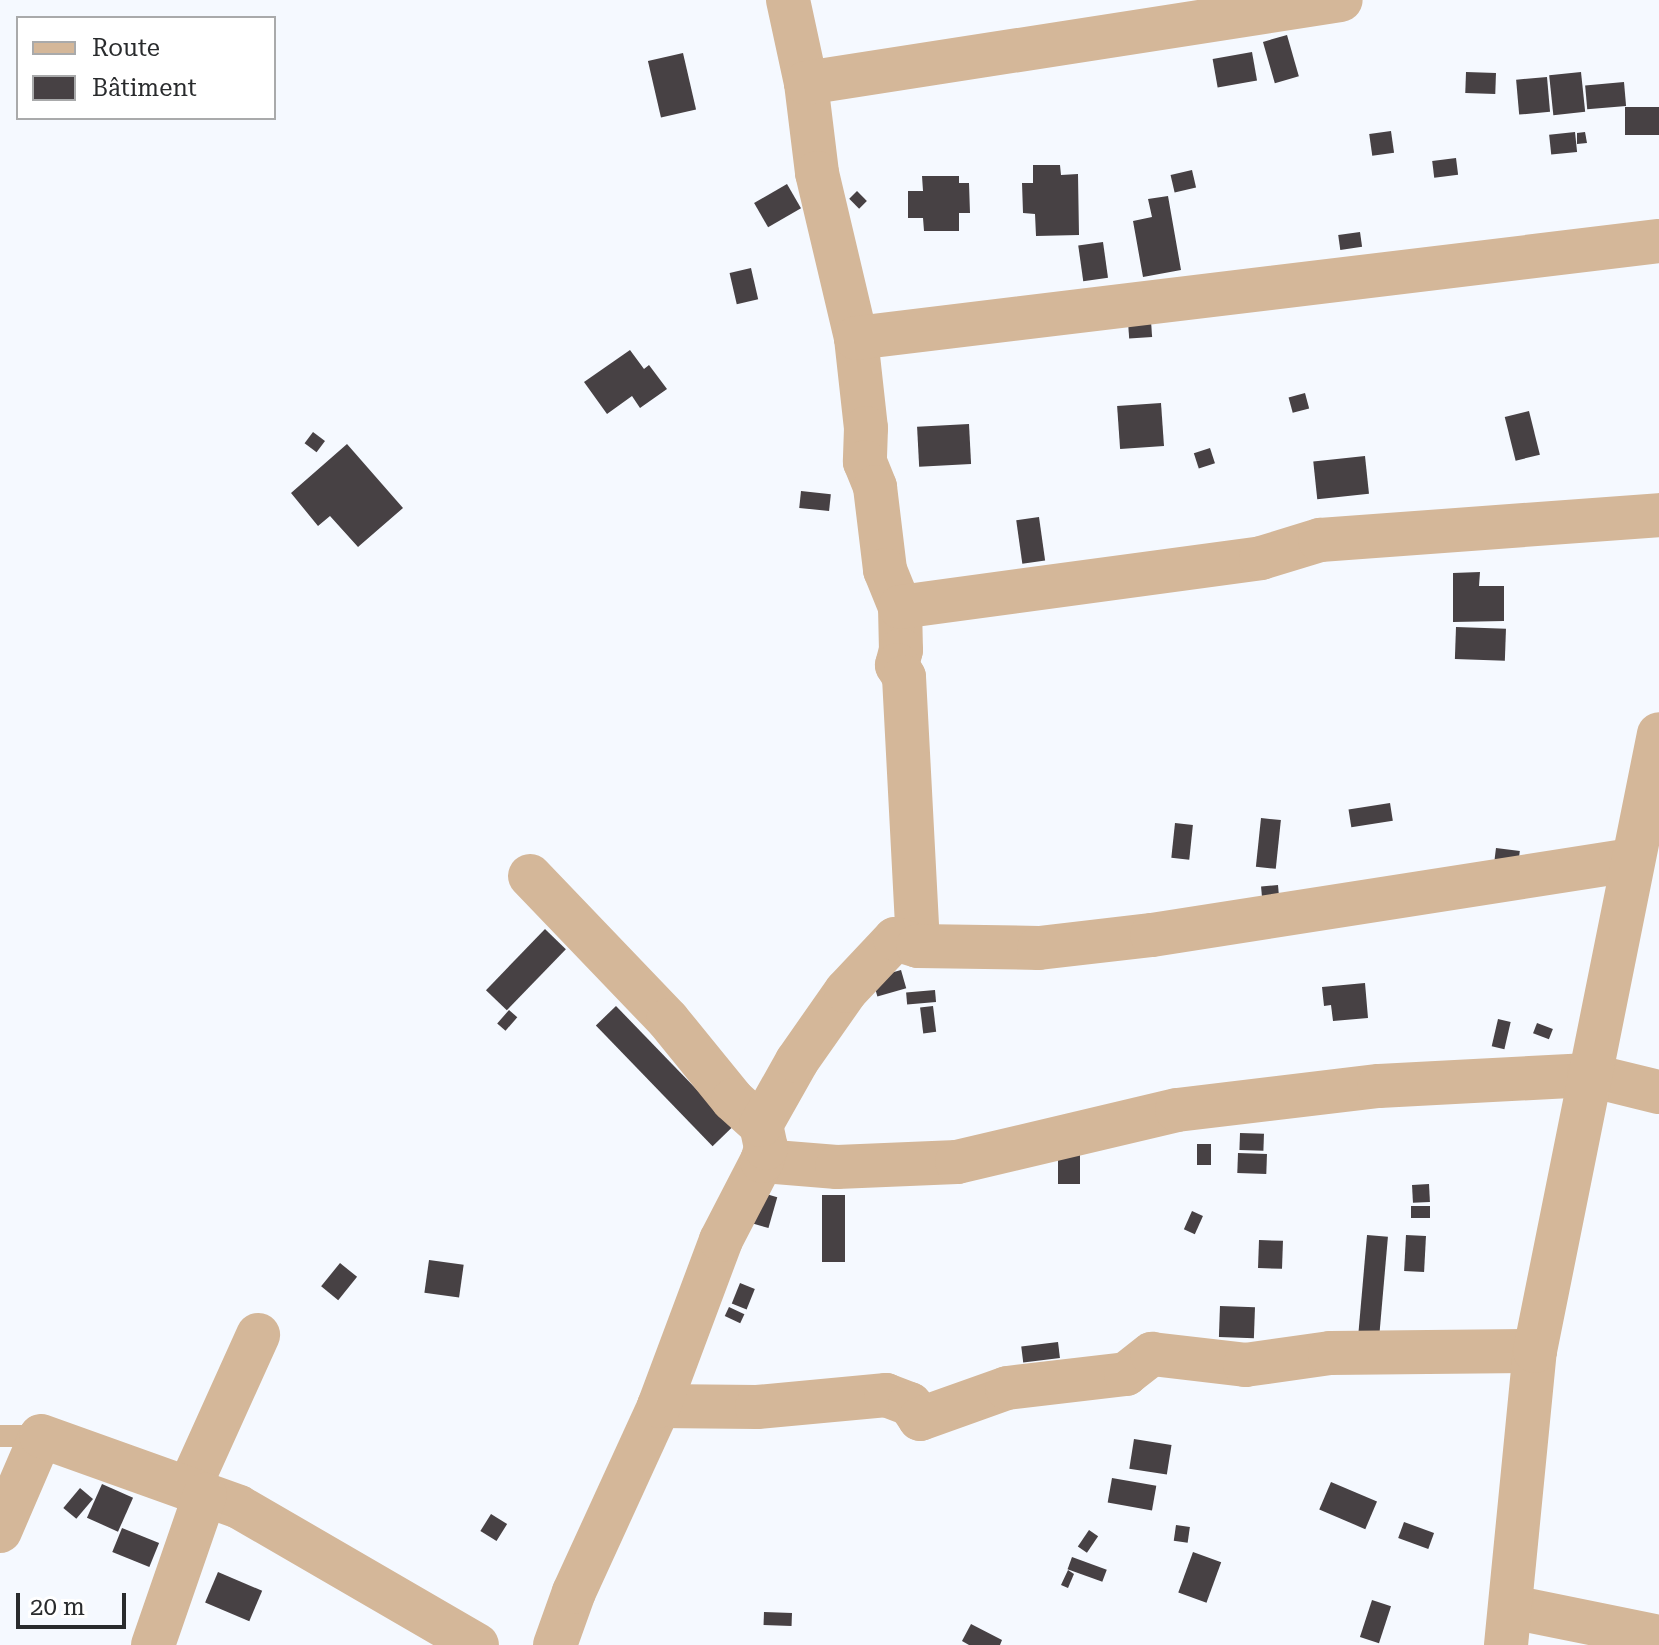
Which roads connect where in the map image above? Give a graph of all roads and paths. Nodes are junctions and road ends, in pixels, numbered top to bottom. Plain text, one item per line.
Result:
1 (788, 0) edge
2 (1341, 0) edge
3 (806, 83) junction
4 (1659, 241) edge
5 (856, 338) junction
6 (1659, 515) edge
7 (900, 607) junction
8 (1659, 734) edge
9 (1631, 860) junction
10 (530, 876) dead end
11 (918, 946) junction
12 (1589, 1075) junction
13 (1659, 1092) edge
14 (762, 1143) junction
15 (258, 1335) dead end
16 (1535, 1351) junction
17 (659, 1406) junction
18 (20, 1436) edge
19 (197, 1492) junction
20 (0, 1531) edge
21 (1509, 1626) edge
22 (1659, 1637) edge
23 (153, 1645) edge
24 (477, 1645) edge
25 (555, 1645) edge

1 - 3 street
2 - 3 street
3 - 5 street
4 - 5 street
5 - 7 street
6 - 7 street
7 - 11 street
8 - 9 street
9 - 11 street
9 - 12 street
10 - 14 street
11 - 14 street
12 - 13 street
12 - 14 street
12 - 16 street
14 - 17 street
15 - 19 street
16 - 17 street
16 - 21 street
17 - 25 street
18 - 19 street
18 - 20 street
19 - 23 street
19 - 24 street
21 - 22 street

